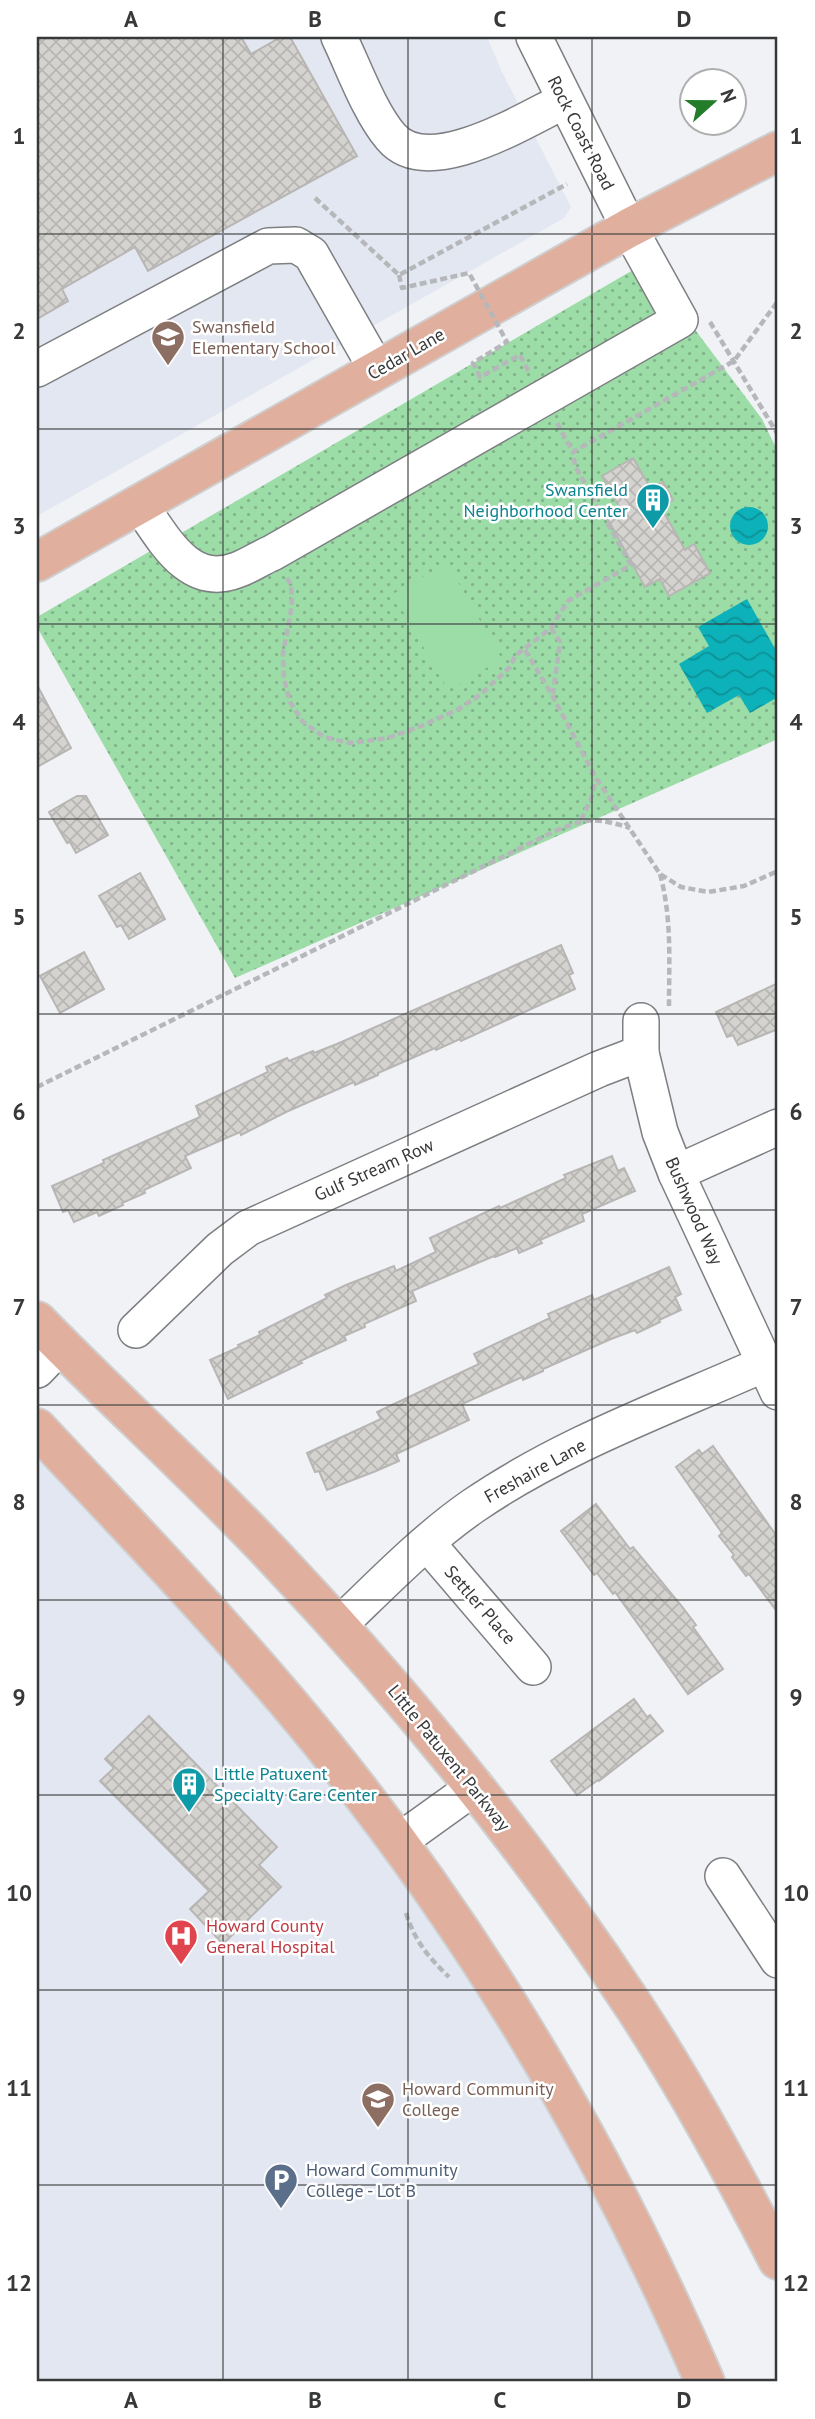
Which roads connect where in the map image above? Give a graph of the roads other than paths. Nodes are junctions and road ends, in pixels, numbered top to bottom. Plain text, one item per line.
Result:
1 (339, 37) edge
2 (534, 37) edge
3 (564, 101) junction
4 (778, 151) edge
5 (629, 228) junction
6 (37, 369) edge
7 (377, 370) junction
8 (139, 505) junction
9 (39, 557) edge
10 (641, 1037) joint
11 (778, 1126) edge
12 (676, 1173) junction
13 (136, 1330) dead end
14 (45, 1345) edge
15 (771, 1378) edge
16 (37, 1428) edge
17 (427, 1544) junction
18 (338, 1626) junction
19 (533, 1667) dead end
20 (476, 1786) junction
21 (398, 1842) junction
22 (723, 1876) dead end
23 (778, 1960) edge
24 (778, 2260) edge
25 (705, 2382) edge

1 - 3 street
2 - 3 street, Rock Coast Road
3 - 5 street, Rock Coast Road
4 - 5 main road, Cedar Lane
5 - 7 main road, Cedar Lane
5 - 8 street, Rock Coast Road
6 - 7 street
7 - 8 main road, Cedar Lane
8 - 9 main road, Cedar Lane
10 - 12 street, Bushwood Way
10 - 13 street, Gulf Stream Row
11 - 12 street
12 - 15 street, Bushwood Way
14 - 18 main road, Little Patuxent Parkway
15 - 17 street, Freshaire Lane
16 - 21 main road
17 - 18 street, Freshaire Lane
17 - 19 street, Settler Place
18 - 20 main road, Little Patuxent Parkway
20 - 21 street
20 - 24 main road, Little Patuxent Parkway
21 - 25 main road
22 - 23 street

